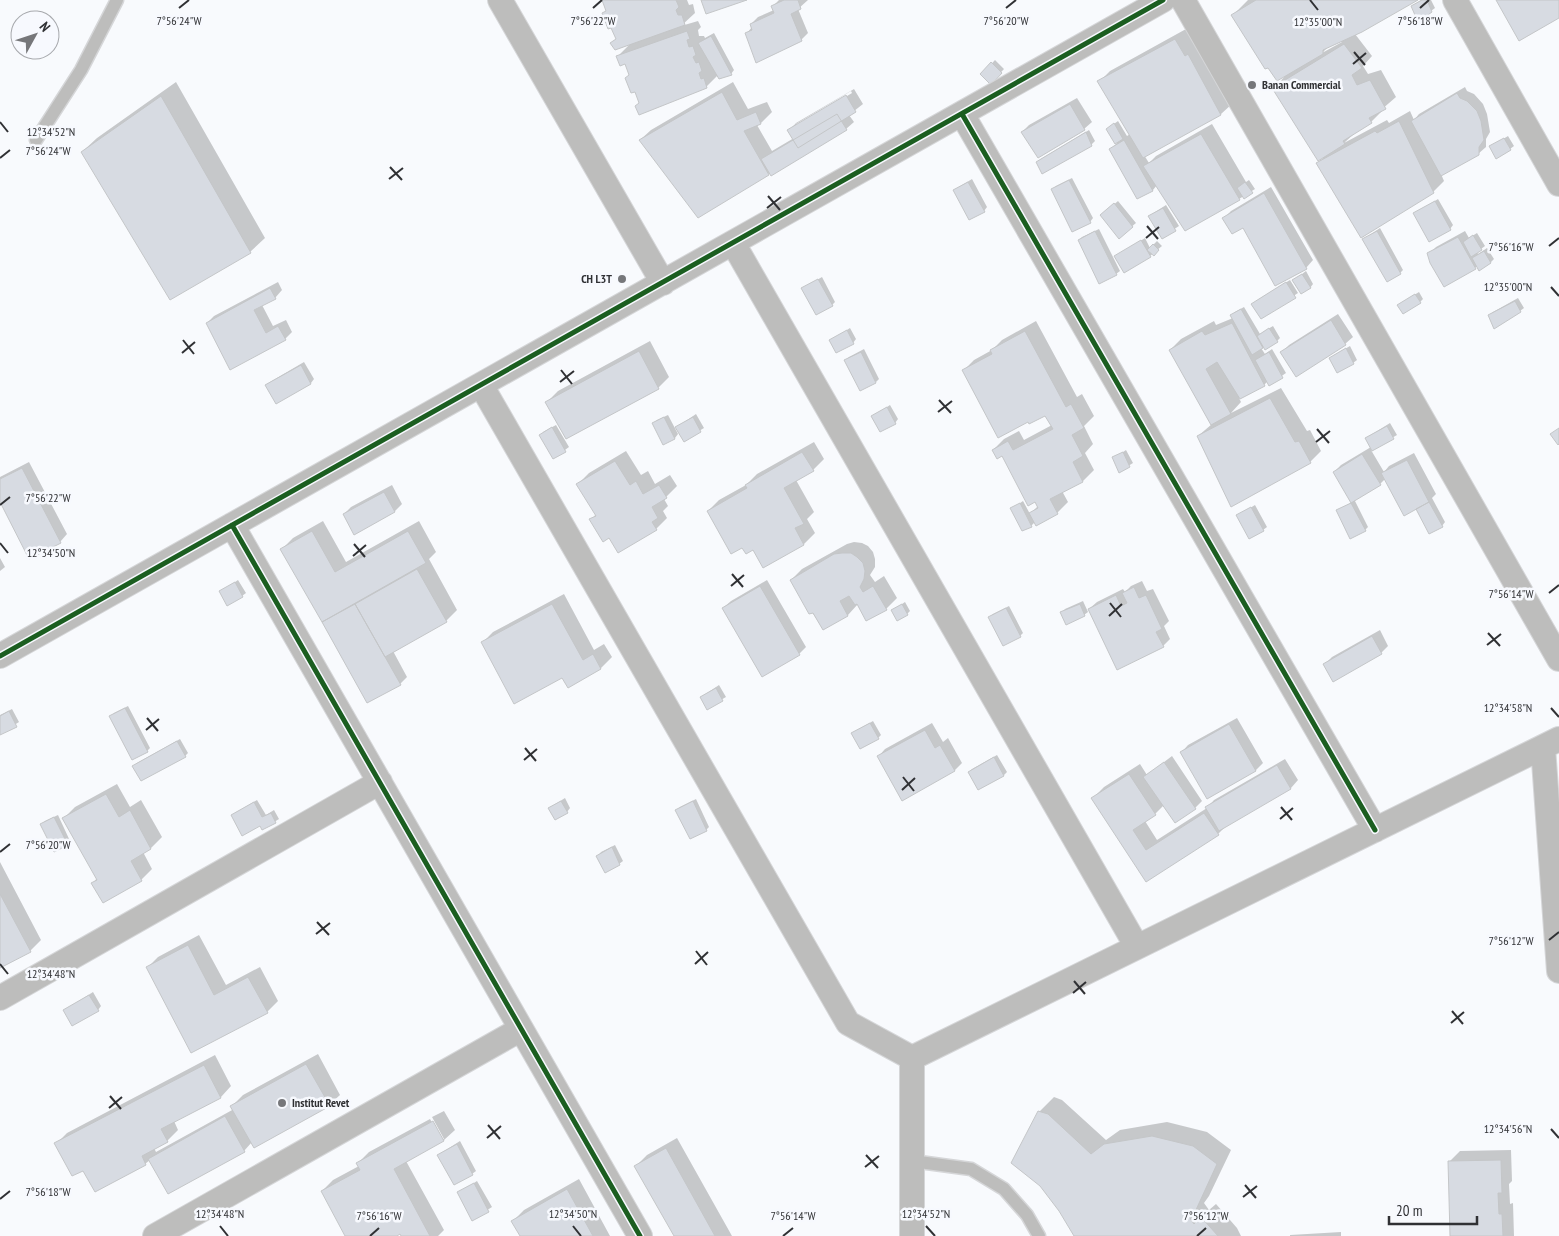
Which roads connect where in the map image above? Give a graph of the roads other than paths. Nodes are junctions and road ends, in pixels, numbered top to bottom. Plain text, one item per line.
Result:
1 (118, 0) edge
2 (500, 0) edge
3 (1162, 0) edge
4 (1183, 0) edge
5 (1455, 0) edge
6 (962, 114) junction
7 (36, 140) dead end
8 (1559, 184) edge
9 (733, 243) junction
10 (663, 282) junction
11 (481, 385) junction
12 (232, 525) junction
13 (0, 656) edge
14 (1559, 659) edge
15 (1551, 743) edge
16 (380, 782) junction
17 (1374, 830) junction
18 (1137, 947) junction
19 (1559, 971) edge
20 (0, 998) edge
21 (521, 1029) junction
22 (912, 1058) junction
23 (912, 1161) junction
24 (154, 1236) edge
25 (640, 1236) edge
26 (912, 1236) edge
27 (1039, 1236) edge

1 - 7 lane
2 - 10 street
3 - 6 street
4 - 14 street
5 - 8 street
6 - 9 street
6 - 17 street
9 - 10 street
9 - 18 street
10 - 11 street
11 - 12 street
11 - 22 street
12 - 13 street
12 - 16 street
15 - 17 street
15 - 19 street
16 - 20 street
16 - 21 street
17 - 18 street
18 - 22 street
21 - 24 street
21 - 25 street
22 - 23 street
23 - 26 street
23 - 27 lane

